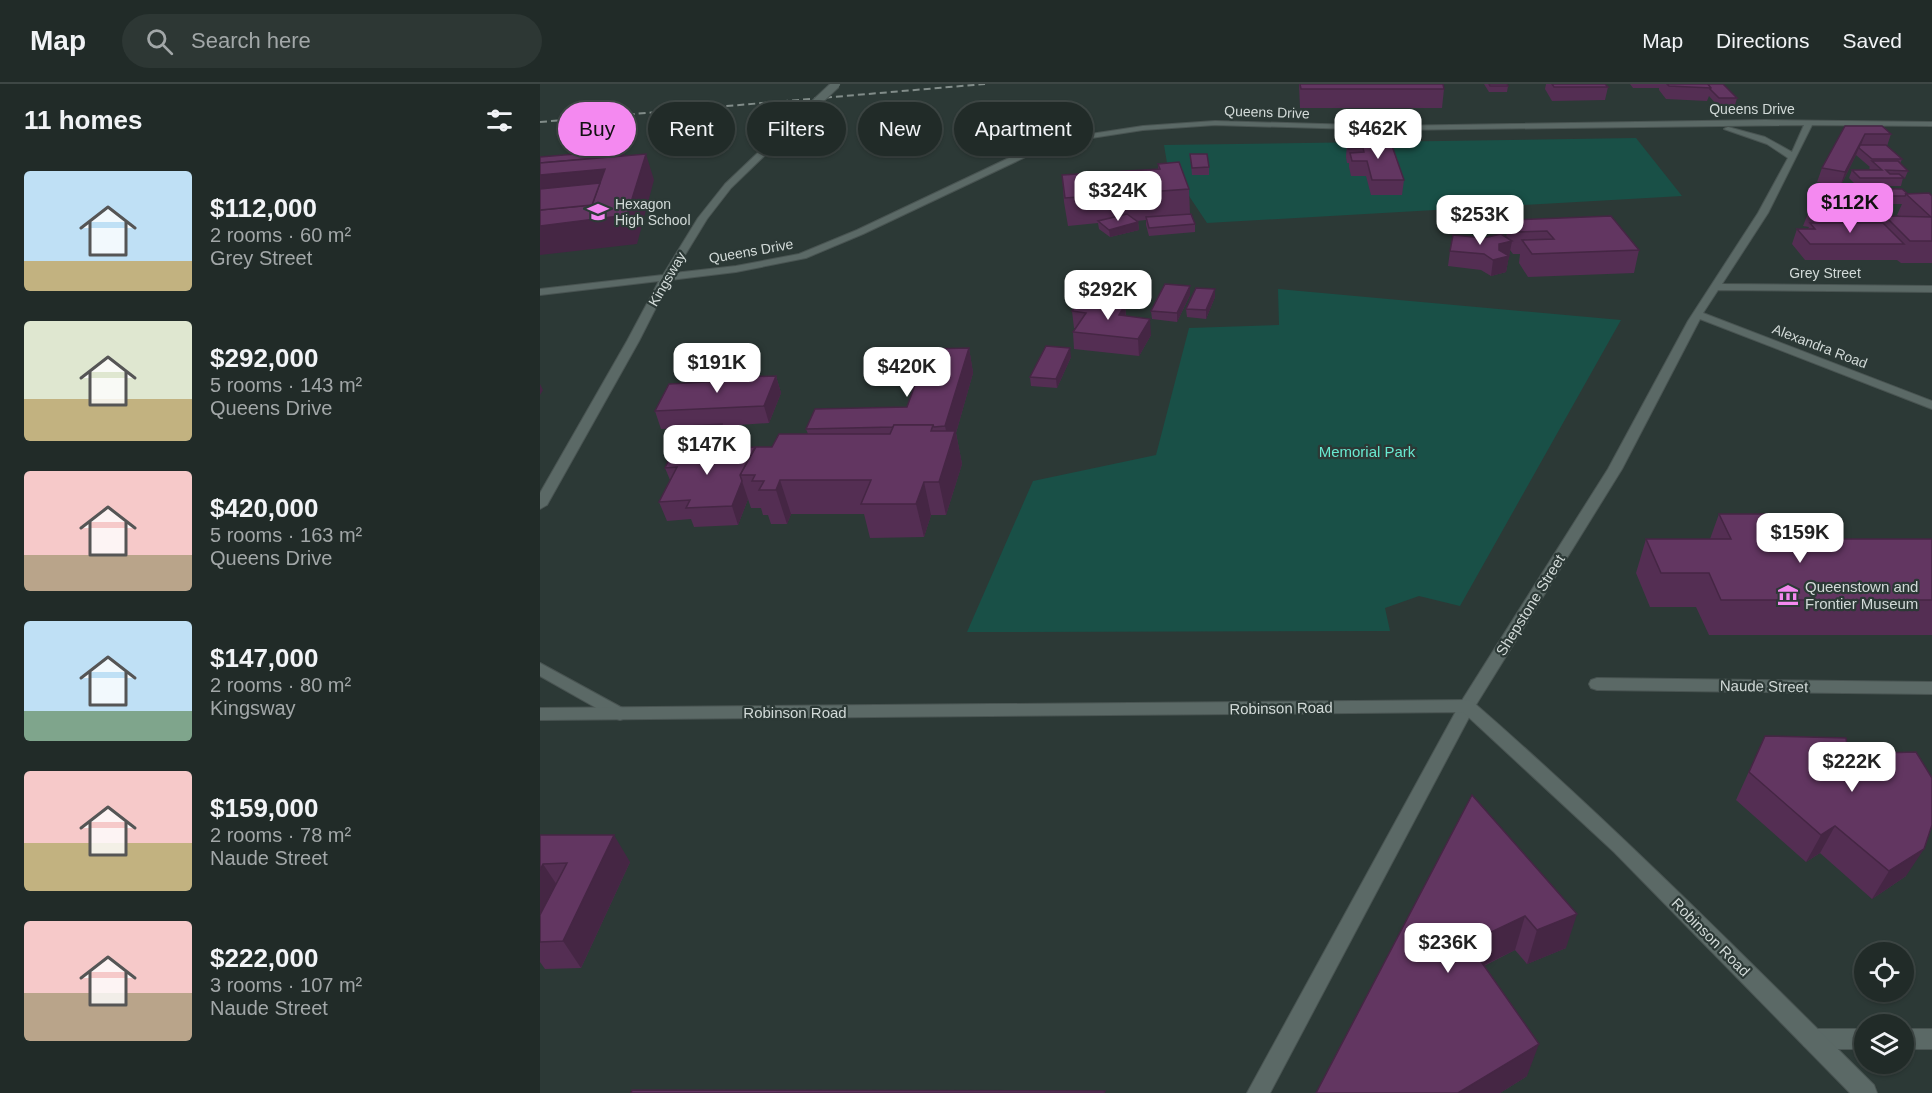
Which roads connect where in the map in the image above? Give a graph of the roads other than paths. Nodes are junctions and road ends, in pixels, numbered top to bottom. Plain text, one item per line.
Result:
1 (836, 84) edge
2 (1701, 123) junction
3 (1809, 123) junction
4 (1932, 124) edge
5 (1792, 157) junction
6 (665, 279) junction
7 (1717, 287) junction
8 (1932, 289) edge
9 (540, 292) edge
10 (1698, 315) junction
11 (1932, 405) edge
12 (540, 505) edge
13 (540, 669) edge
14 (1597, 684) dead end
15 (1932, 688) edge
16 (1467, 706) junction
17 (540, 714) edge
18 (620, 714) junction
19 (1812, 1039) junction
20 (1854, 1039) edge
21 (1914, 1039) edge
22 (1932, 1039) edge
23 (1258, 1093) edge
24 (1866, 1093) edge

1 - 6 street, Kingsway, bridge
2 - 3 street, Queens Drive
2 - 5 street
2 - 6 street, Queens Drive
3 - 4 street, Queens Drive
3 - 5 street, Shepstone Street
5 - 7 street, Shepstone Street
6 - 9 street, Queens Drive
6 - 12 street, Kingsway
7 - 8 street, Grey Street
7 - 10 street, Shepstone Street
10 - 11 street, Alexandra Road
10 - 16 street, Shepstone Street
13 - 18 street
14 - 15 street, Naude Street
16 - 18 street, Robinson Road
16 - 19 street, Robinson Road
16 - 23 street, Shepstone Street
17 - 18 street, Robinson Road
19 - 20 street
19 - 24 street, Robinson Road
21 - 22 street

